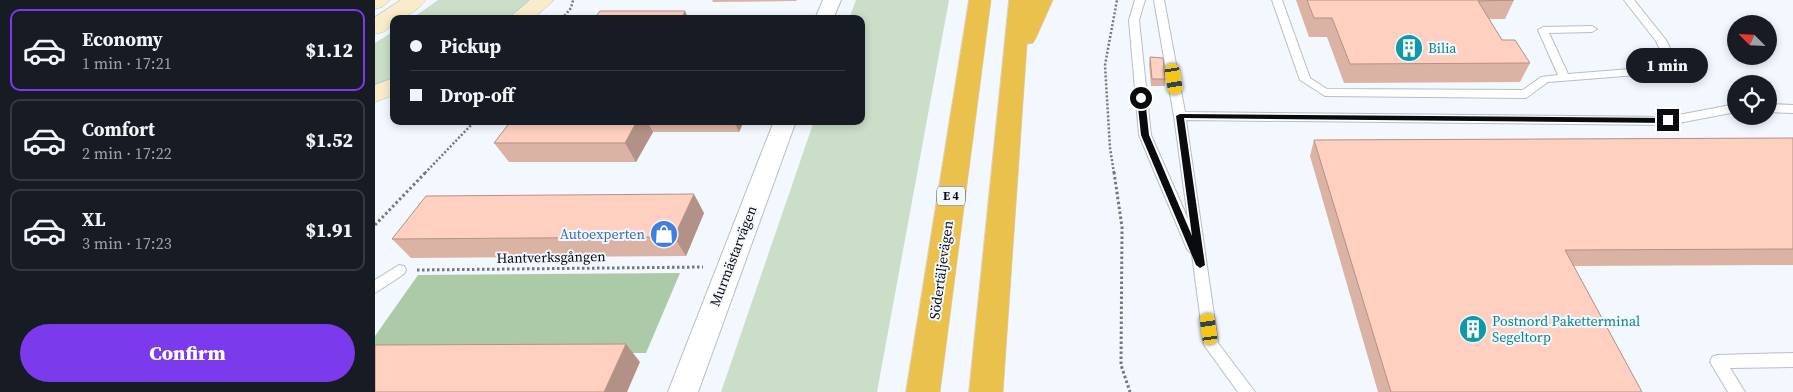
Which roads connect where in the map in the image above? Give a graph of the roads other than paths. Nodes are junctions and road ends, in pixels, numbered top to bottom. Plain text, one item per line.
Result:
1 (379, 0) edge
2 (415, 0) edge
3 (543, 0) edge
4 (831, 0) edge
5 (980, 0) edge
6 (1020, 0) edge
7 (1041, 0) edge
8 (1140, 0) edge
9 (1159, 0) edge
10 (1277, 0) edge
11 (1629, 0) edge
12 (375, 3) edge
13 (393, 15) edge
14 (524, 15) edge
15 (825, 15) edge
16 (390, 17) edge
17 (375, 27) edge
18 (1592, 29) dead end
19 (1015, 60) junction
20 (1565, 78) junction
21 (390, 87) edge
22 (375, 94) edge
23 (1777, 108) edge
24 (1793, 109) edge
25 (1727, 110) edge
26 (1180, 116) junction
27 (783, 125) edge
28 (1200, 265) junction
29 (399, 270) road end
30 (375, 287) edge
31 (1793, 360) edge
32 (683, 392) edge
33 (923, 392) edge
34 (986, 392) edge
35 (1247, 392) edge
36 (1737, 392) edge

1 - 12 main road
2 - 13 main road
3 - 14 main road
4 - 15 street
5 - 33 highway, Södertäljevägen / E 4
6 - 19 highway
7 - 19 highway
8 - 28 lane
9 - 26 lane
10 - 20 lane
11 - 20 lane
16 - 17 main road
18 - 20 lane
19 - 34 highway
21 - 22 main road
23 - 24 lane
25 - 26 lane
26 - 28 lane
27 - 32 street, Murmästarvägen
28 - 35 lane
29 - 30 lane
31 - 36 lane

